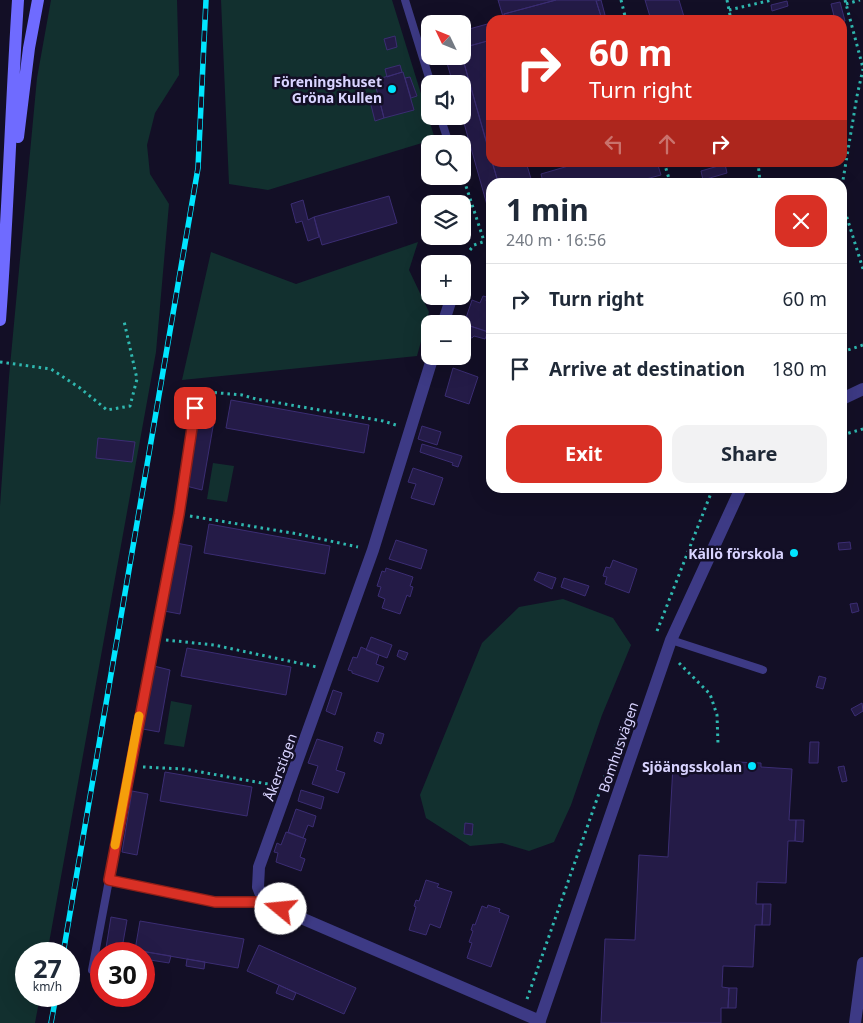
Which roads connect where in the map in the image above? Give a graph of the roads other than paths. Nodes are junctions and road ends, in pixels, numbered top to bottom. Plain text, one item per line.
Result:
1 (18, 0) edge
2 (38, 0) edge
3 (405, 0) edge
4 (428, 75) edge
5 (8, 211) junction
6 (0, 320) edge
7 (431, 365) edge
8 (863, 389) edge
9 (198, 391) road end
10 (847, 396) edge
11 (739, 493) edge
12 (671, 640) junction
13 (763, 670) dead end
14 (109, 880) junction
15 (264, 902) junction
16 (97, 942) edge
17 (863, 963) edge
18 (540, 1022) edge
19 (855, 1023) edge

1 - 5 main road
2 - 5 main road
3 - 4 lane
5 - 6 main road
7 - 15 street, Åkerstigen
8 - 10 street
9 - 14 lane
11 - 12 street, Bomhusvägen
12 - 13 lane
12 - 18 street, Bomhusvägen
14 - 15 lane
14 - 16 lane
15 - 18 street
17 - 19 street

